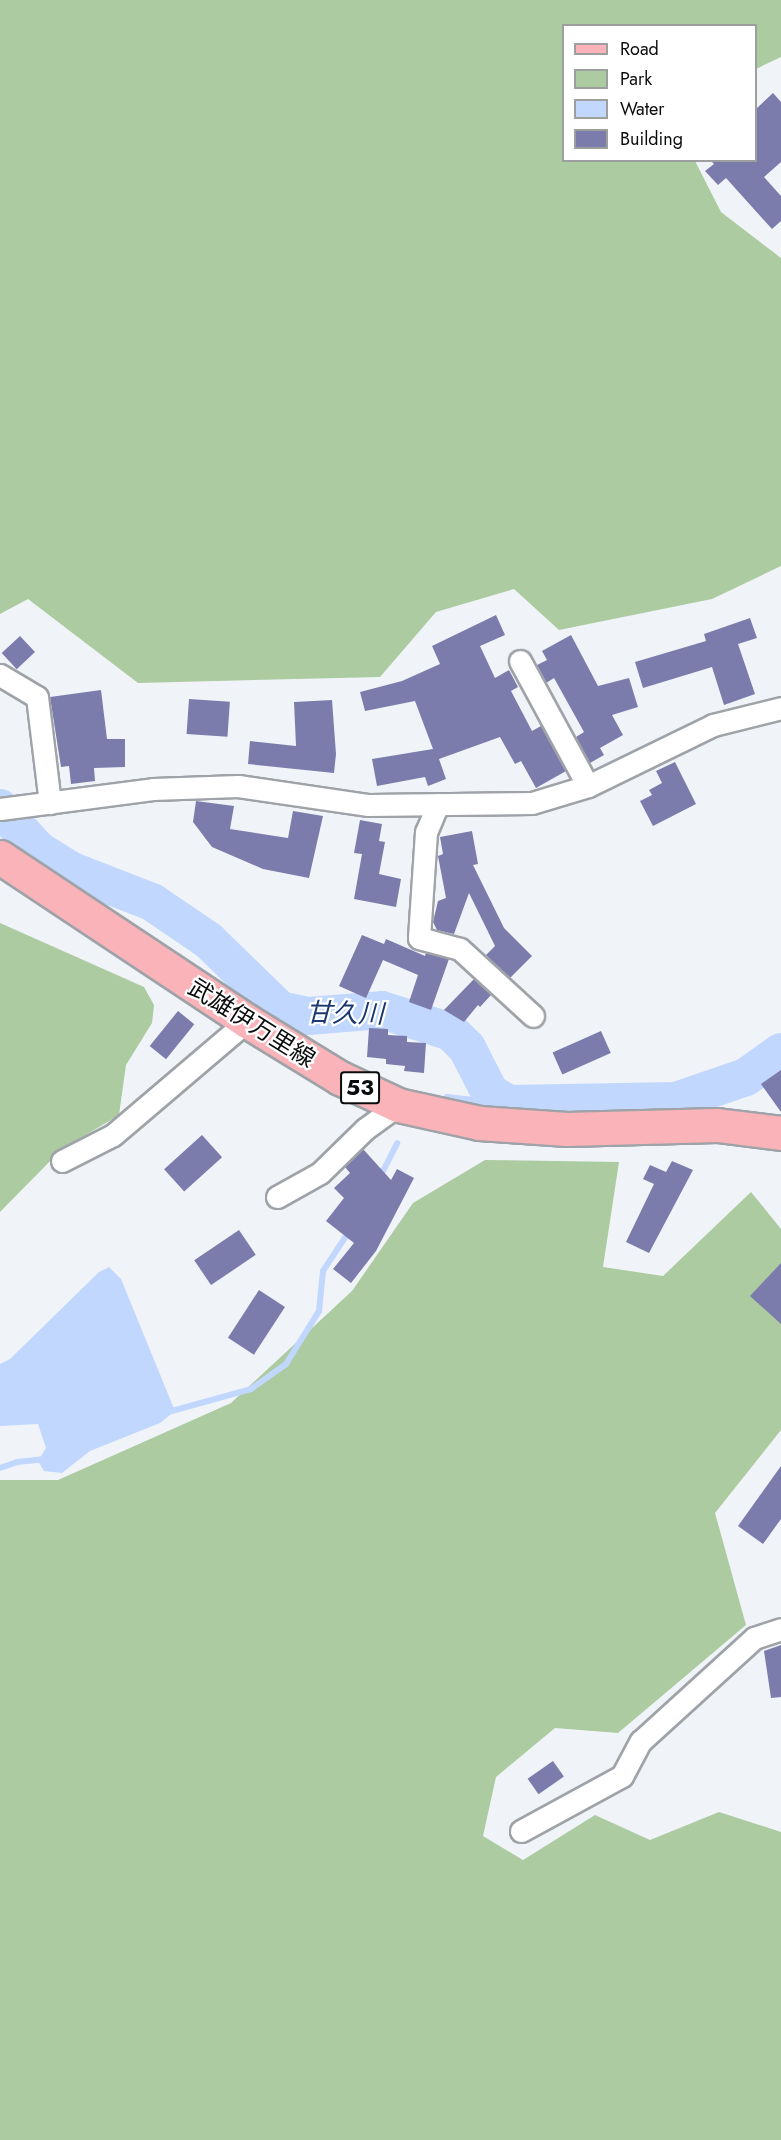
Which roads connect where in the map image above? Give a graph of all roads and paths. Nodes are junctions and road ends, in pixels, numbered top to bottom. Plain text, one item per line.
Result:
1 (520, 661) dead end
2 (0, 675) edge
3 (781, 708) edge
4 (588, 786) junction
5 (50, 803) junction
6 (438, 804) junction
7 (8, 808) edge
8 (0, 857) edge
9 (533, 1016) dead end
10 (247, 1021) junction
11 (398, 1105) junction
12 (781, 1133) edge
13 (62, 1161) dead end
14 (277, 1197) dead end
15 (781, 1629) edge
16 (521, 1831) dead end

1 - 4 street
2 - 5 street
3 - 4 street
4 - 6 street
5 - 6 street
5 - 7 street
6 - 9 street
8 - 10 main road, 武雄伊万里線 / 53
10 - 11 main road, 武雄伊万里線 / 53
10 - 13 street
11 - 12 main road, 武雄伊万里線 / 53
11 - 14 street
15 - 16 street

